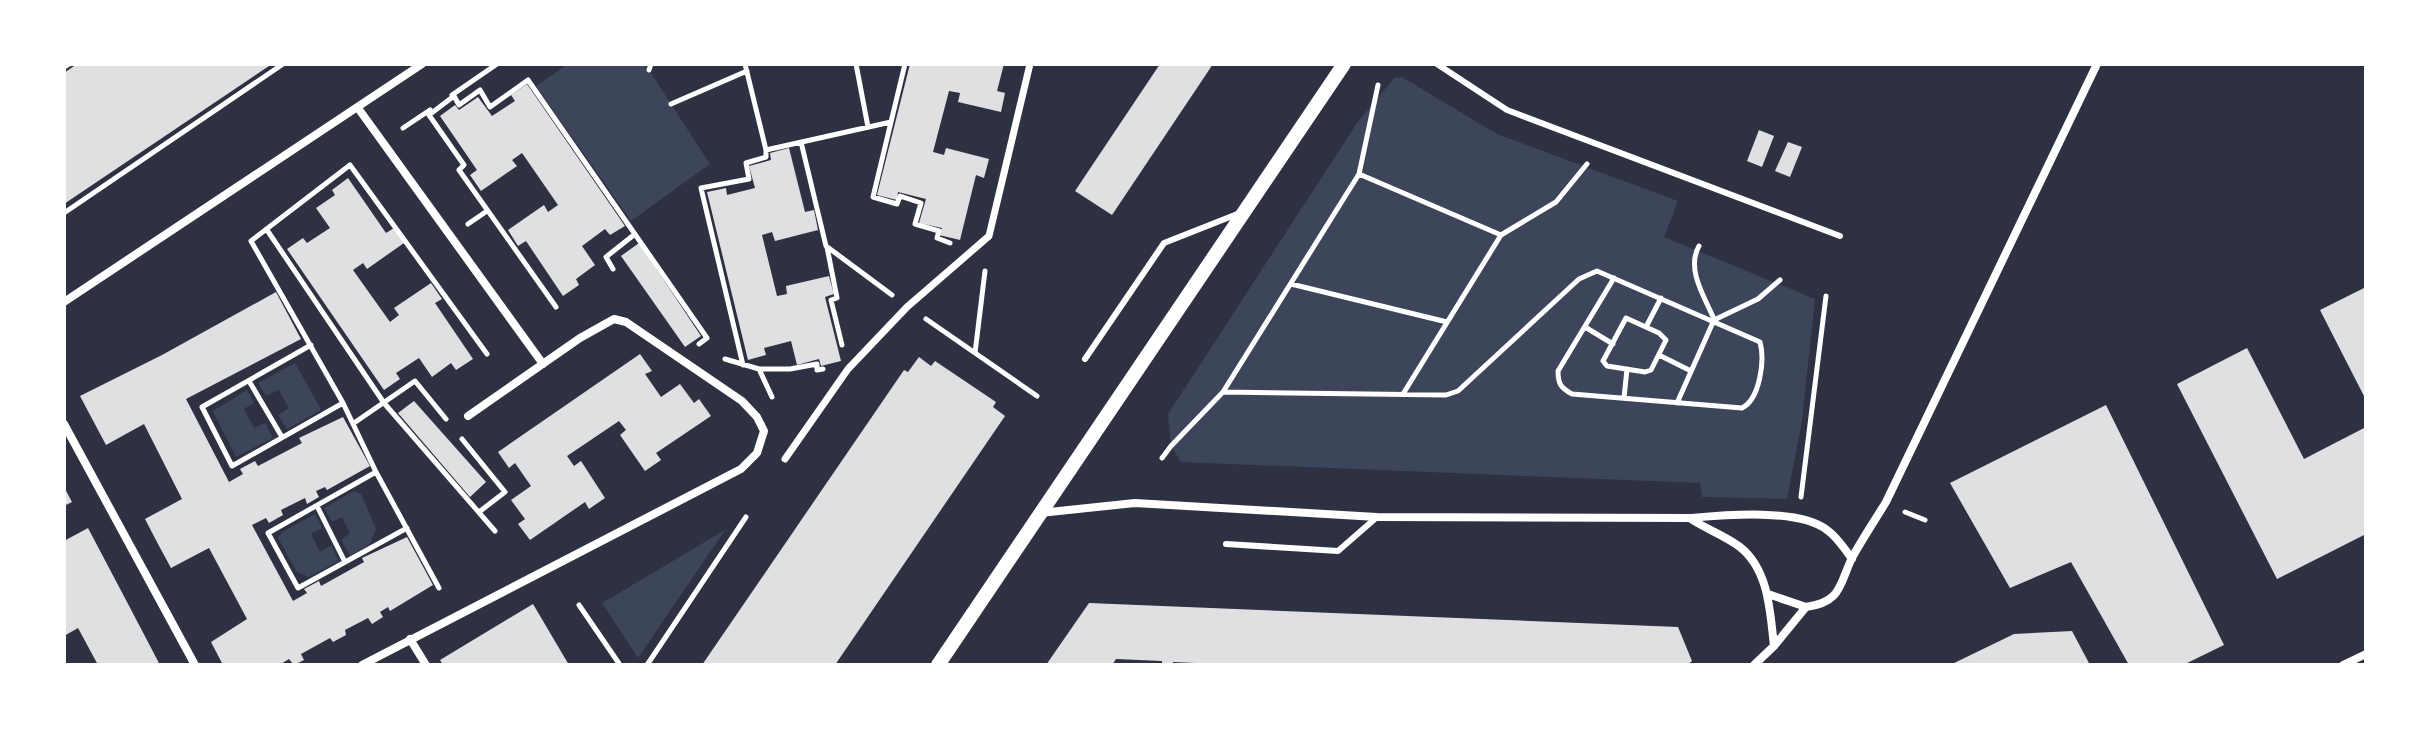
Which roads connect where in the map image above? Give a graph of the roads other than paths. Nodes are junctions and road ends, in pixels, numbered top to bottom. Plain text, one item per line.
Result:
1 (422, 64) edge
2 (1030, 64) edge
3 (1344, 64) edge
4 (1437, 64) edge
5 (2097, 64) edge
6 (358, 108) junction
7 (1243, 212) junction
8 (1840, 236) dead end
9 (64, 302) edge
10 (1085, 359) dead end
11 (543, 364) junction
12 (468, 416) dead end
13 (64, 424) edge
14 (785, 459) dead end
15 (1040, 513) junction
16 (1377, 517) junction
17 (1690, 518) junction
18 (1226, 544) dead end
19 (1852, 559) junction
20 (1768, 594) junction
21 (1806, 607) junction
22 (410, 639) junction
23 (1774, 646) junction
24 (2366, 654) edge
25 (195, 665) edge
26 (362, 665) edge
27 (426, 665) edge
28 (938, 665) edge
29 (1754, 665) edge
30 (2343, 665) edge

1 - 6 street
2 - 14 street
3 - 7 street
4 - 8 lane
5 - 19 street
6 - 9 street
6 - 11 street
7 - 10 lane
7 - 15 street
11 - 12 street
11 - 22 street
13 - 25 street
15 - 16 street
15 - 28 street
16 - 17 street
16 - 18 lane
17 - 19 street
17 - 20 street
19 - 21 street
20 - 21 street
20 - 23 street
21 - 23 street
22 - 26 street
22 - 27 street
23 - 29 street
24 - 30 street

